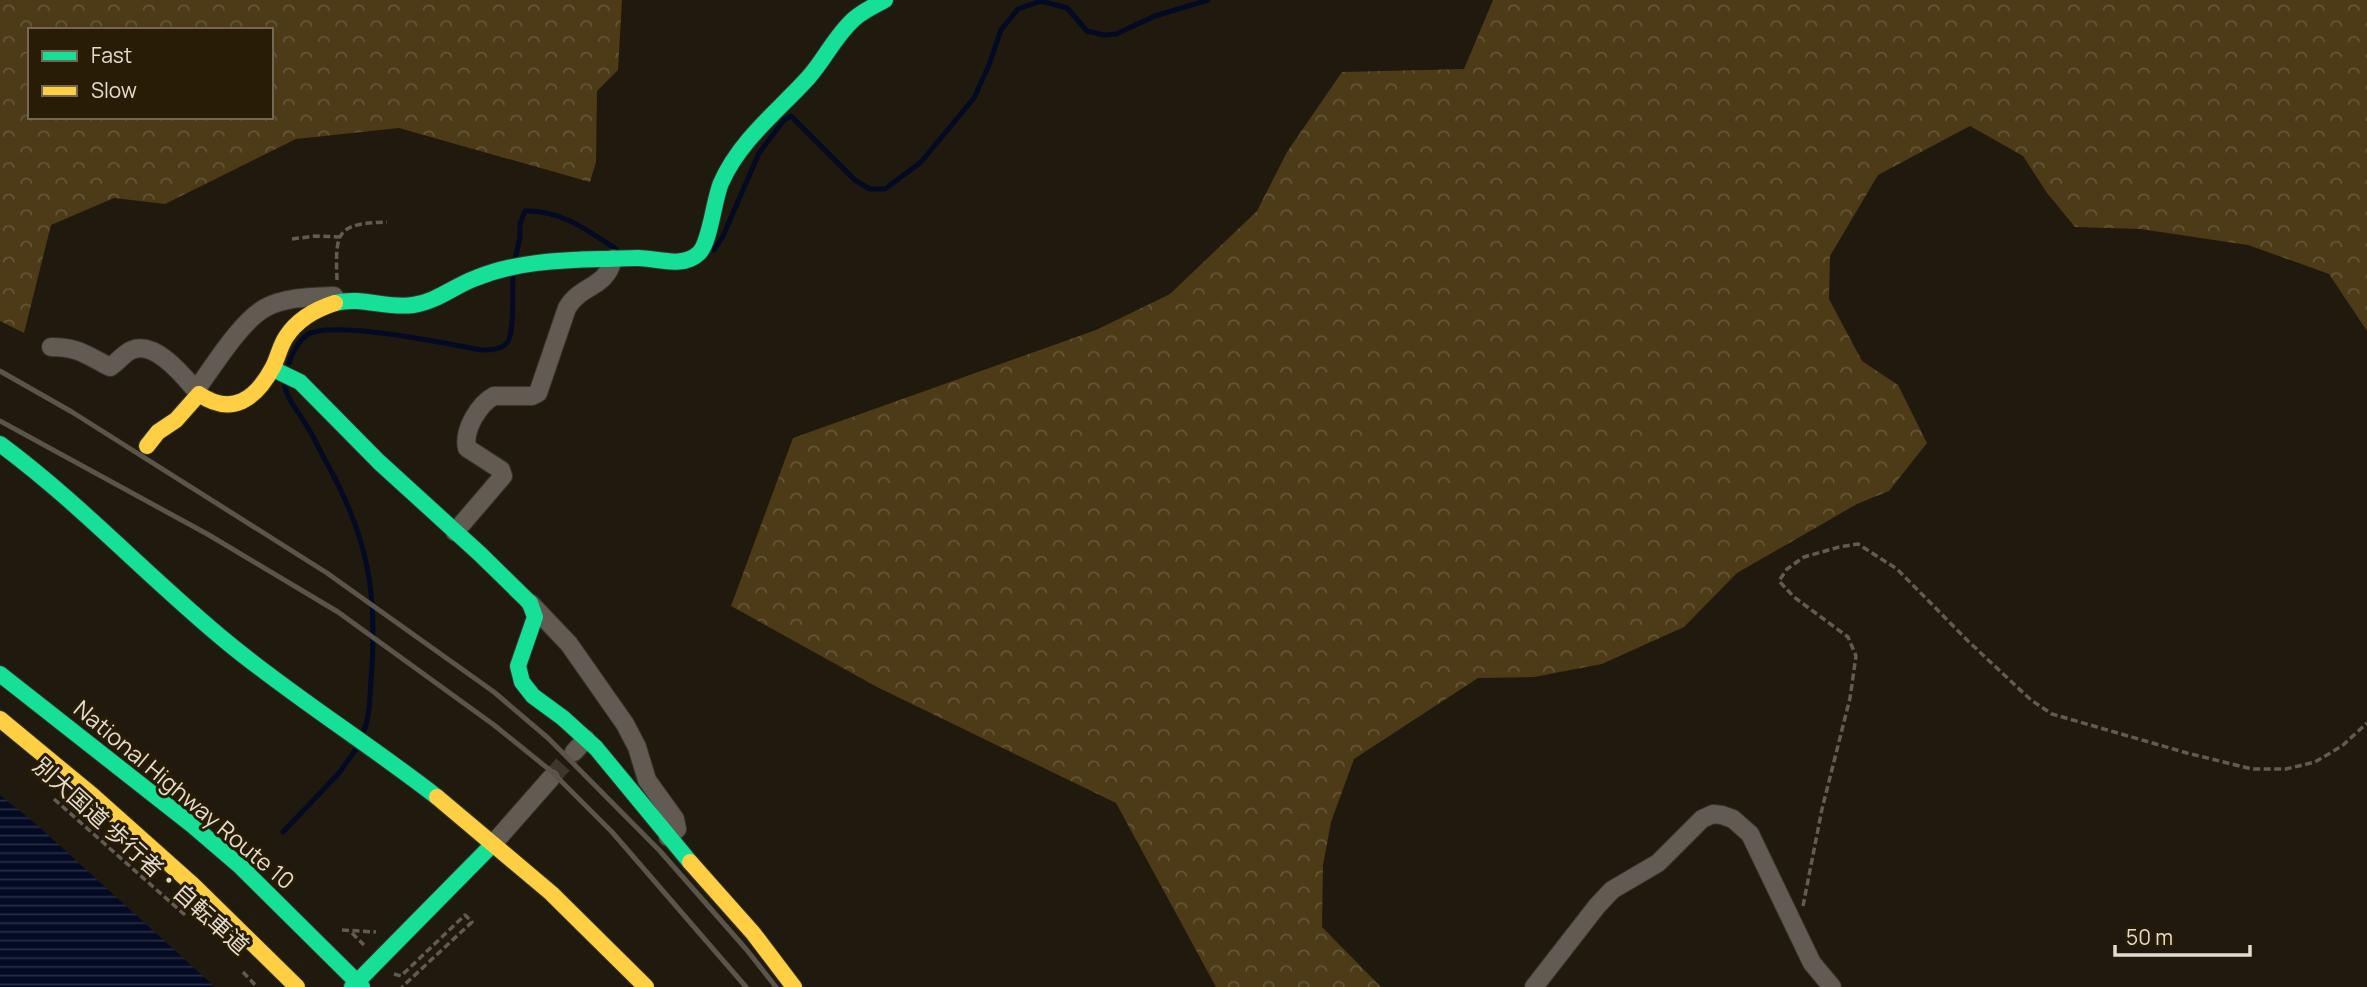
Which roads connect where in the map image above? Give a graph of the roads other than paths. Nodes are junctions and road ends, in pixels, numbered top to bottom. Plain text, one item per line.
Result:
1 (885, 0) edge
2 (613, 259) junction
3 (345, 298) junction
4 (51, 347) dead end
5 (272, 369) junction
6 (197, 392) junction
7 (0, 444) edge
8 (147, 446) dead end
9 (455, 532) junction
10 (530, 603) junction
11 (0, 674) edge
12 (0, 719) edge
13 (551, 778) tunnel mouth
14 (668, 837) junction
15 (494, 844) junction
16 (357, 985) edge
17 (297, 987) edge
18 (646, 987) edge
19 (794, 987) edge
20 (1535, 987) edge
21 (1832, 987) edge

1 - 2 main road
2 - 3 main road
2 - 9 street
3 - 5 main road
3 - 6 street
4 - 6 street
5 - 6 main road
5 - 9 main road
6 - 8 main road
7 - 15 main road
9 - 10 main road
10 - 14 street
10 - 14 main road
11 - 16 main road, National Highway Route 10
12 - 17 main road
13 - 15 street
14 - 19 main road
15 - 16 main road
15 - 18 main road
20 - 21 street

